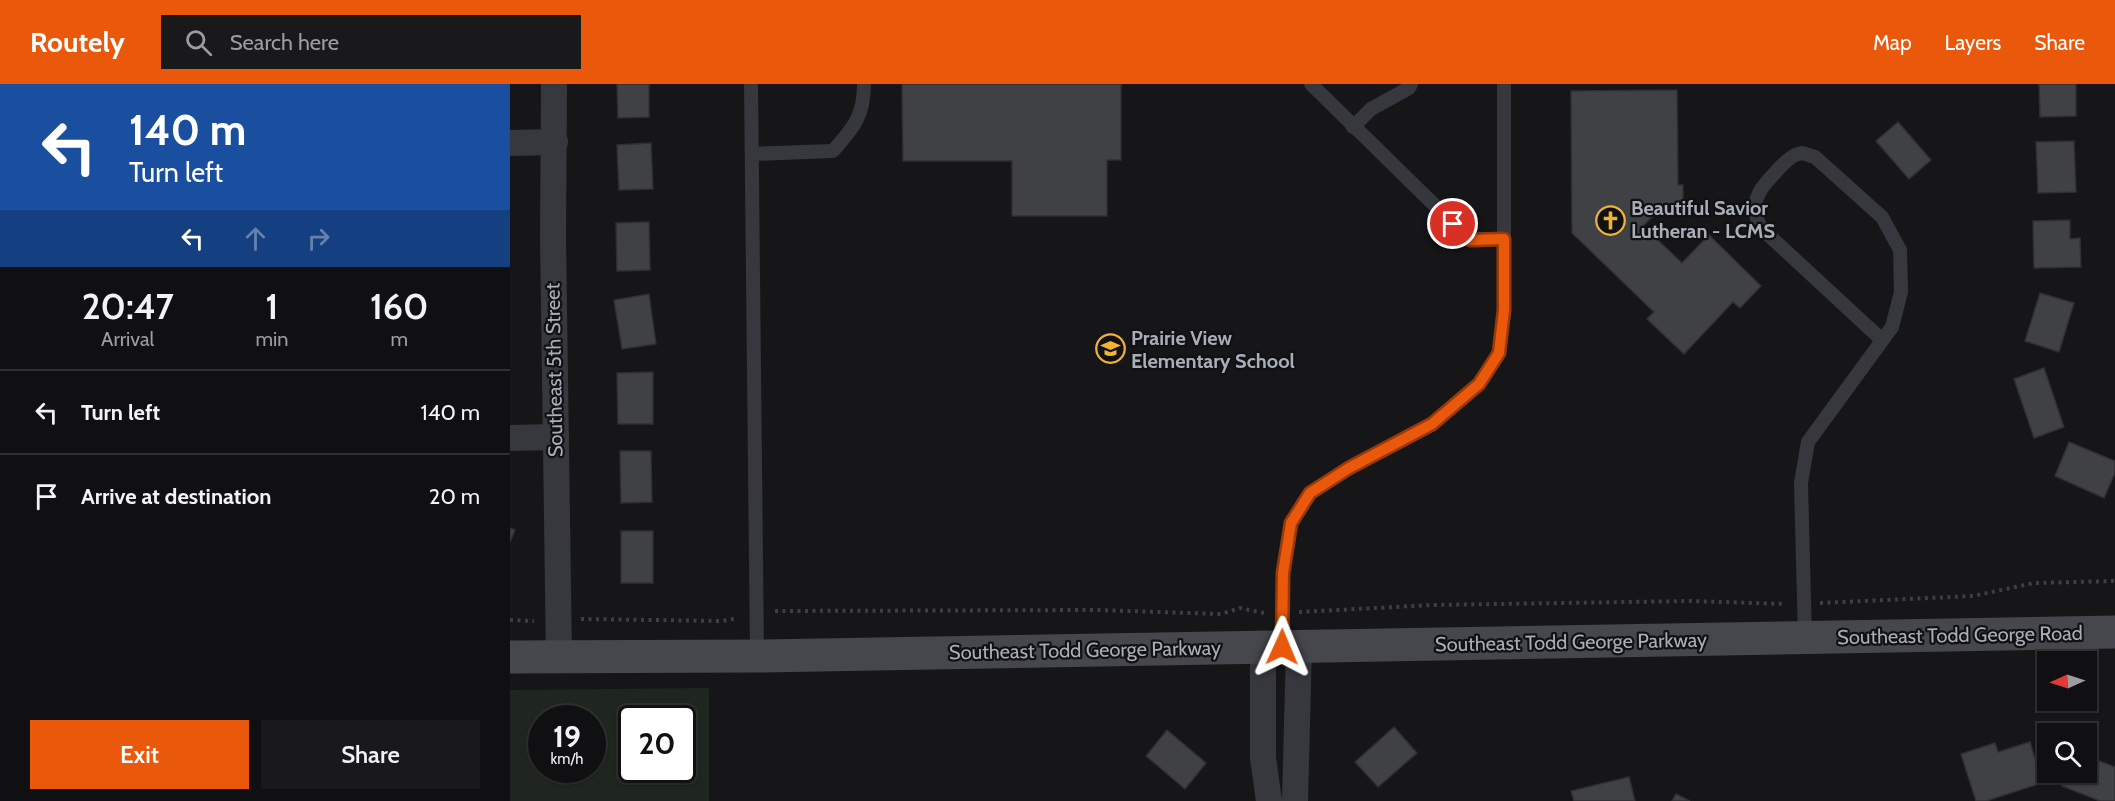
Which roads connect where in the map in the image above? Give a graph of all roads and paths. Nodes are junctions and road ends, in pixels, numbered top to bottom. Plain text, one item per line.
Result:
1 (554, 84) edge
2 (751, 84) edge
3 (864, 84) edge
4 (1311, 84) edge
5 (1411, 84) edge
6 (1504, 84) edge
7 (1353, 127) junction
8 (555, 142) junction
9 (510, 143) edge
10 (752, 154) junction
11 (1504, 239) junction
12 (1882, 340) junction
13 (556, 437) junction
14 (510, 438) edge
15 (2115, 581) edge
16 (1827, 603) dead end
17 (1774, 605) dead end
18 (1240, 608) dead end
19 (778, 611) dead end
20 (1320, 611) dead end
21 (590, 619) dead end
22 (510, 620) edge
23 (534, 621) dead end
24 (722, 621) dead end
25 (2115, 632) edge
26 (1805, 638) junction
27 (1281, 647) junction
28 (757, 656) junction
29 (510, 657) edge
30 (559, 657) junction
31 (1269, 801) edge
32 (1295, 801) edge

1 - 8 street, Southeast 5th Street
2 - 10 lane
3 - 10 lane
4 - 7 lane
5 - 7 lane
6 - 11 lane
7 - 11 lane
8 - 9 street
8 - 13 street, Southeast 5th Street
10 - 28 lane
11 - 27 lane
12 - 12 lane
12 - 26 lane
13 - 14 street
13 - 30 street, Southeast 5th Street
15 - 16 path
17 - 20 path
18 - 19 path
21 - 24 path
22 - 23 path
25 - 26 main road, Southeast Todd George Road
26 - 27 main road, Southeast Todd George Parkway
27 - 28 main road, Southeast Todd George Parkway
27 - 31 street
27 - 32 street
28 - 30 main road, Southeast Todd George Parkway
29 - 30 main road, Southeast Todd George Parkway

